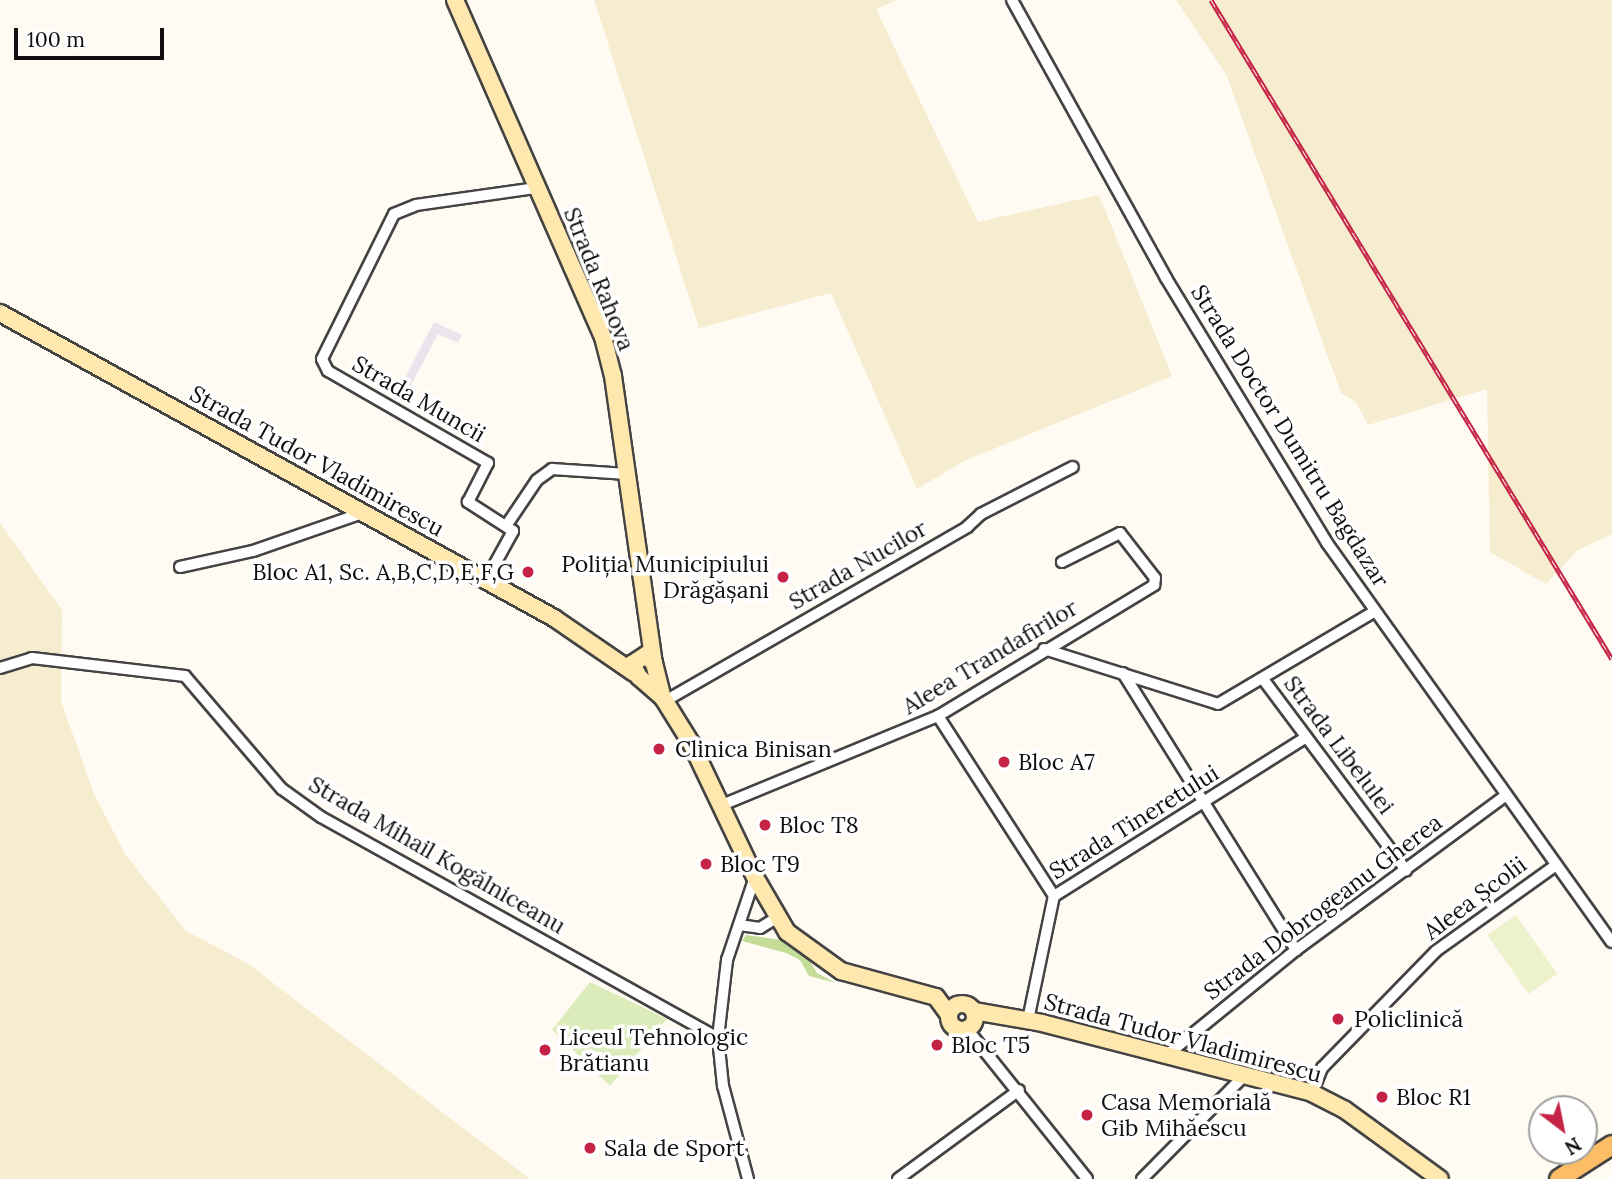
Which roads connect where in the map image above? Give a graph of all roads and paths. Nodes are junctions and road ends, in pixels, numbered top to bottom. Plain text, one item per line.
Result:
1 (455, 0) edge
2 (1012, 0) edge
3 (536, 188) junction
4 (0, 313) edge
5 (1073, 467) dead end
6 (627, 474) junction
7 (362, 513) junction
8 (506, 526) junction
9 (1062, 562) dead end
10 (180, 566) dead end
11 (486, 580) junction
12 (1375, 611) junction
13 (1044, 649) junction
14 (643, 665) junction
15 (0, 668) edge
16 (1123, 673) junction
17 (1263, 679) junction
18 (664, 699) junction
19 (938, 716) junction
20 (1306, 737) junction
21 (1505, 796) junction
22 (1204, 803) junction
23 (722, 805) junction
24 (1556, 864) junction
25 (1406, 870) junction
26 (755, 877) junction
27 (1054, 895) junction
28 (776, 918) junction
29 (739, 925) junction
30 (1612, 942) edge
31 (1296, 950) junction
32 (961, 1010) junction
33 (1028, 1020) junction
34 (967, 1029) junction
35 (718, 1038) junction
36 (1168, 1054) junction
37 (1246, 1074) junction
38 (1019, 1090) junction
39 (1312, 1093) junction
40 (1612, 1145) edge
41 (748, 1179) edge
42 (898, 1179) edge
43 (1087, 1179) edge
44 (1142, 1179) edge
45 (1440, 1179) edge
46 (1559, 1179) edge

1 - 3 main road, Strada Rahova
2 - 12 street, Strada Doctor Dumitru Bagdazar
3 - 6 main road, Strada Rahova
3 - 8 street, Strada Muncii
4 - 7 main road, Strada Tudor Vladimirescu
5 - 18 street, Strada Nucilor
6 - 8 street
6 - 14 main road, Strada Rahova
7 - 10 street
7 - 11 main road, Strada Tudor Vladimirescu
8 - 11 street
9 - 13 street, Aleea Trandafirilor
11 - 14 main road, Strada Tudor Vladimirescu
12 - 17 street
12 - 21 street, Strada Doctor Dumitru Bagdazar
13 - 16 street
13 - 19 street, Aleea Trandafirilor
14 - 18 main road
15 - 35 street, Strada Mihail Kogălniceanu
16 - 17 street
16 - 22 street
17 - 20 street, Strada Libelulei
18 - 23 main road
19 - 23 street, Aleea Trandafirilor
19 - 27 street
20 - 22 street, Strada Tineretului
20 - 25 street, Strada Libelulei
21 - 24 street, Strada Doctor Dumitru Bagdazar
21 - 25 street, Strada Dobrogeanu Gherea
22 - 27 street, Strada Tineretului
22 - 31 street
23 - 26 main road
24 - 30 street, Strada Doctor Dumitru Bagdazar
24 - 39 street, Aleea Școlii
25 - 31 street, Strada Dobrogeanu Gherea
26 - 28 main road
26 - 29 street
27 - 33 street, Strada Tineretului
28 - 29 street
28 - 32 main road
29 - 35 street
31 - 36 street, Strada Dobrogeanu Gherea
32 - 33 main road, Strada Tudor Vladimirescu
32 - 34 main road
32 - 34 main road
33 - 36 main road, Strada Tudor Vladimirescu
34 - 38 street
35 - 41 street
36 - 37 main road, Strada Tudor Vladimirescu
37 - 39 main road, Strada Tudor Vladimirescu
37 - 44 street
38 - 42 street
38 - 43 street
39 - 45 main road, Strada Tudor Vladimirescu
40 - 46 main road

